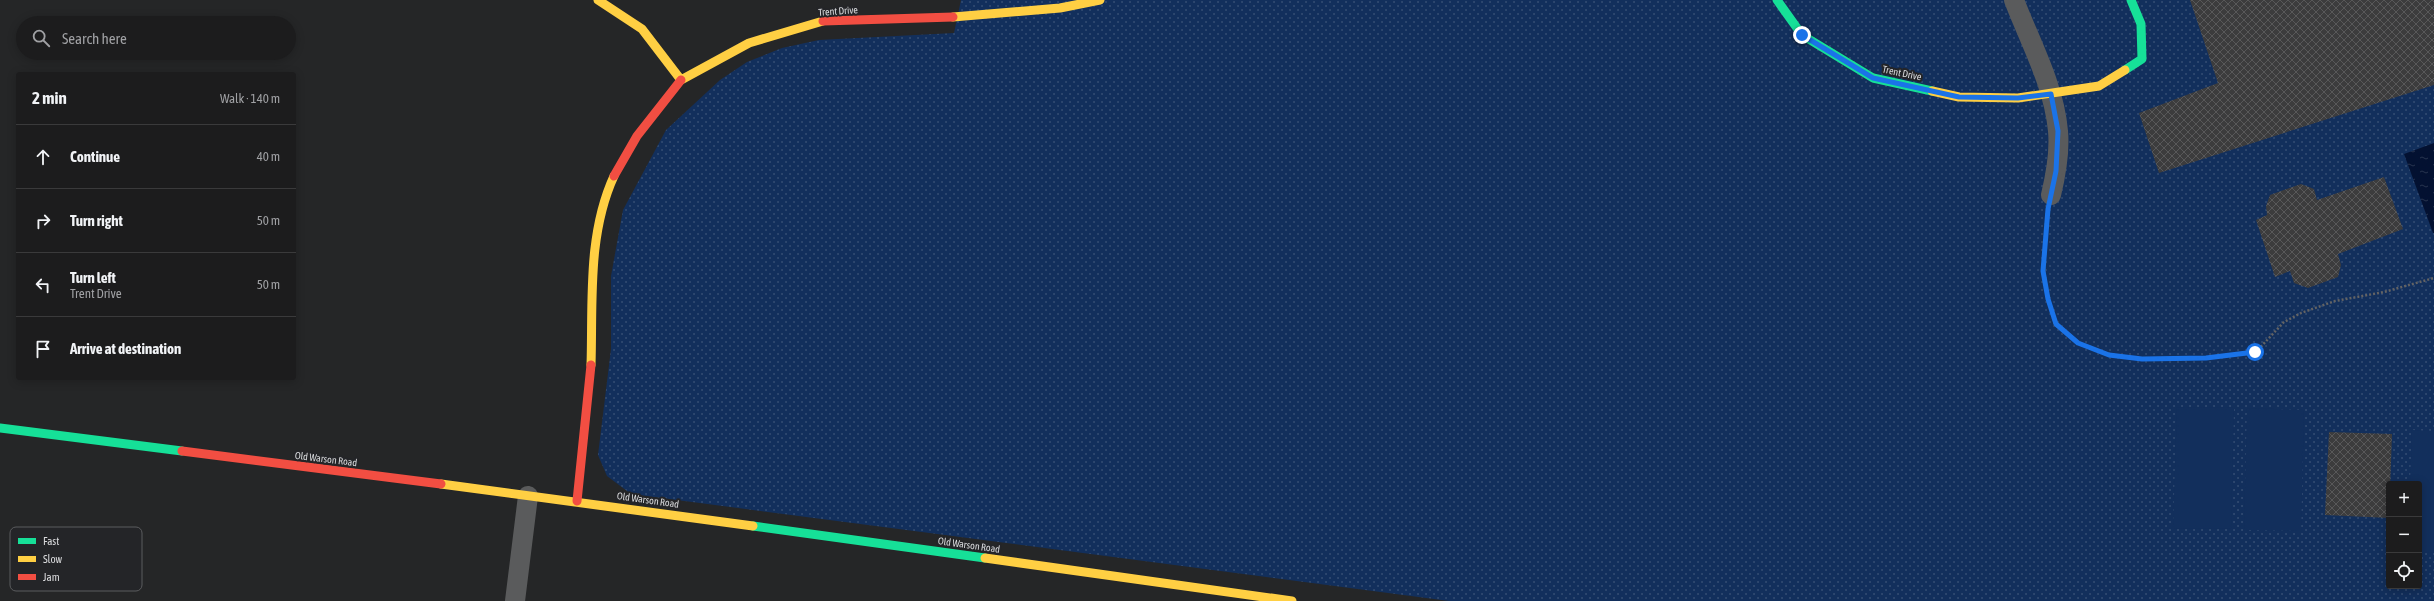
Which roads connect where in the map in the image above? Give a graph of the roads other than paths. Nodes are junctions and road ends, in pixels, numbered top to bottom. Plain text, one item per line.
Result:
1 (598, 0) edge
2 (1100, 0) edge
3 (1777, 0) edge
4 (2014, 0) edge
5 (2132, 0) edge
6 (681, 80) junction
7 (2051, 94) junction
8 (2051, 195) road end
9 (0, 428) edge
10 (528, 496) junction
11 (577, 501) junction
12 (515, 601) edge
13 (1292, 601) edge

1 - 6 street
2 - 6 street, Trent Drive
3 - 7 street, Trent Drive
4 - 7 lane
5 - 7 street, Trent Drive
6 - 11 street
7 - 8 lane
9 - 10 street, Old Warson Road
10 - 11 street, Old Warson Road
10 - 12 lane
11 - 13 street, Old Warson Road

